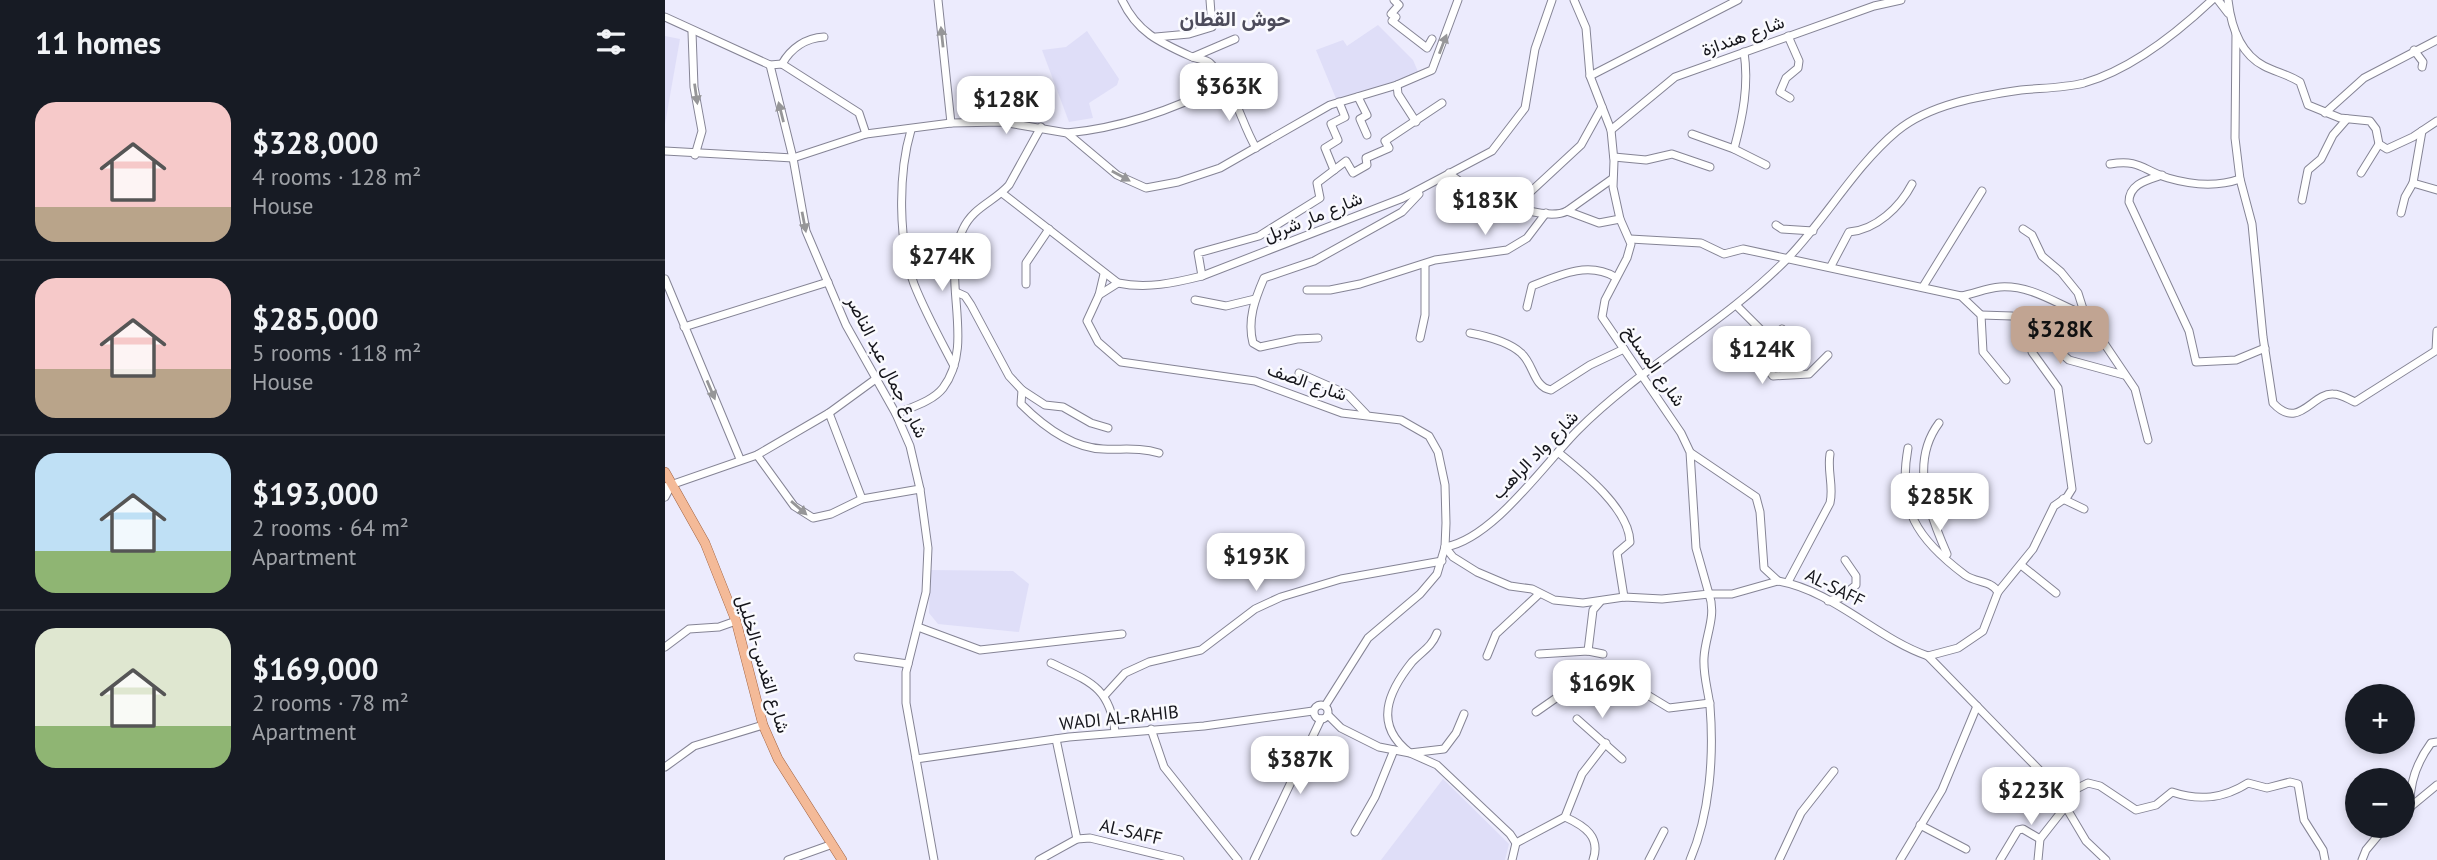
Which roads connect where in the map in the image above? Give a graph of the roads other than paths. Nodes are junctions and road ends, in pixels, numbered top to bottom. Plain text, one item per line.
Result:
1 (938, 0) edge
2 (1122, 0) edge
3 (1210, 0) edge
4 (1394, 0) edge
5 (1458, 0) edge
6 (1552, 0) edge
7 (1574, 0) edge
8 (1738, 0) edge
9 (1901, 0) edge
10 (2214, 0) edge
11 (2228, 0) edge
12 (1891, 1) edge
13 (2229, 13) junction
14 (665, 17) edge
15 (692, 32) junction
16 (2235, 34) junction
17 (1788, 36) junction
18 (824, 37) dead end
19 (1155, 37) junction
20 (1235, 39) dead end
21 (1431, 39) dead end
22 (2437, 40) edge
23 (2414, 50) junction
24 (1744, 52) junction
25 (1193, 57) junction
26 (782, 64) junction
27 (770, 65) junction
28 (2422, 67) dead end
29 (1590, 76) junction
30 (1226, 83) junction
31 (1397, 85) junction
32 (1358, 97) junction
33 (1790, 98) dead end
34 (1339, 102) junction
35 (1441, 103) dead end
36 (1602, 107) junction
37 (2325, 113) junction
38 (2347, 119) junction
39 (2437, 121) edge
40 (1416, 122) junction
41 (951, 123) junction
42 (1041, 127) junction
43 (911, 130) junction
44 (1611, 130) junction
45 (2422, 131) junction
46 (866, 134) junction
47 (1067, 134) junction
48 (1692, 134) dead end
49 (1367, 135) dead end
50 (2379, 144) junction
51 (1256, 148) junction
52 (1734, 149) junction
53 (665, 151) edge
54 (695, 155) junction
55 (1614, 157) junction
56 (793, 158) junction
57 (2110, 163) dead end
58 (1766, 165) dead end
59 (1710, 167) dead end
60 (1334, 170) junction
61 (1449, 173) junction
62 (2361, 173) dead end
63 (2162, 175) junction
64 (1612, 179) junction
65 (2240, 179) junction
66 (1433, 182) junction
67 (2413, 183) junction
68 (1912, 184) dead end
69 (2437, 190) edge
70 (1982, 191) dead end
71 (1002, 192) junction
72 (2302, 200) dead end
73 (1520, 208) junction
74 (1567, 211) junction
75 (1546, 213) junction
76 (2401, 213) dead end
77 (1620, 219) junction
78 (1776, 225) dead end
79 (1049, 229) junction
80 (2023, 229) dead end
81 (1813, 231) junction
82 (1630, 239) junction
83 (1786, 260) junction
84 (1425, 264) junction
85 (1831, 266) junction
86 (1104, 274) junction
87 (1202, 276) junction
88 (1615, 277) junction
89 (665, 279) edge
90 (828, 282) junction
91 (1118, 283) junction
92 (1026, 284) dead end
93 (1924, 285) junction
94 (1307, 290) dead end
95 (956, 292) junction
96 (1099, 295) junction
97 (1961, 296) junction
98 (1255, 299) junction
99 (1195, 300) dead end
100 (1737, 306) junction
101 (1527, 307) dead end
102 (1981, 315) junction
103 (2085, 315) junction
104 (684, 327) junction
105 (1782, 329) dead end
106 (2437, 331) edge
107 (2037, 332) junction
108 (1470, 333) dead end
109 (1318, 338) dead end
110 (1420, 338) dead end
111 (1773, 342) junction
112 (2265, 348) junction
113 (1624, 349) junction
114 (2437, 350) edge
115 (1828, 355) dead end
116 (954, 366) junction
117 (1299, 373) dead end
118 (1642, 374) junction
119 (2125, 376) junction
120 (877, 378) junction
121 (2006, 380) dead end
122 (1022, 390) junction
123 (829, 413) junction
124 (896, 414) junction
125 (1366, 414) junction
126 (1939, 423) dead end
127 (1108, 428) dead end
128 (2148, 440) dead end
129 (1908, 448) dead end
130 (1690, 452) junction
131 (1159, 453) dead end
132 (1559, 453) junction
133 (1830, 454) dead end
134 (757, 455) junction
135 (740, 459) junction
136 (665, 472) edge
137 (669, 485) edge
138 (920, 489) junction
139 (665, 498) edge
140 (862, 499) junction
141 (2063, 499) junction
142 (2084, 509) dead end
143 (1445, 548) junction
144 (1948, 558) junction
145 (1845, 560) dead end
146 (1442, 561) junction
147 (2021, 565) junction
148 (1778, 580) junction
149 (1788, 582) junction
150 (1999, 592) junction
151 (2056, 593) dead end
152 (1538, 594) junction
153 (1709, 594) junction
154 (1624, 597) junction
155 (1603, 600) junction
156 (1827, 601) junction
157 (1583, 603) junction
158 (1593, 610) junction
159 (736, 621) junction
160 (918, 627) junction
161 (1437, 633) dead end
162 (1122, 634) dead end
163 (665, 647) edge
164 (1588, 651) junction
165 (1539, 653) dead end
166 (1602, 654) dead end
167 (1487, 656) dead end
168 (1928, 656) junction
169 (858, 657) dead end
170 (1051, 663) dead end
171 (908, 664) junction
172 (1105, 695) junction
173 (1710, 703) junction
174 (1977, 706) junction
175 (1313, 710) junction
176 (1536, 712) dead end
177 (1325, 713) junction
178 (1464, 714) dead end
179 (1577, 719) dead end
180 (763, 725) junction
181 (1150, 729) junction
182 (1115, 732) junction
183 (1056, 739) junction
184 (2437, 742) edge
185 (1607, 743) junction
186 (1394, 750) junction
187 (1410, 753) junction
188 (916, 759) junction
189 (1622, 759) dead end
190 (665, 767) edge
191 (1834, 771) dead end
192 (2415, 773) edge
193 (2437, 785) edge
194 (2062, 799) junction
195 (2415, 803) edge
196 (1565, 817) junction
197 (2057, 819) junction
198 (2075, 821) junction
199 (1920, 825) junction
200 (1664, 831) dead end
201 (1355, 832) dead end
202 (2376, 838) edge
203 (1077, 839) junction
204 (2040, 839) junction
205 (1516, 843) junction
206 (830, 845) junction
207 (1966, 849) dead end
208 (788, 860) edge
209 (842, 860) edge
210 (934, 860) edge
211 (1039, 860) edge
212 (1180, 860) edge
213 (1238, 860) edge
214 (1254, 860) edge
215 (1512, 860) edge
216 (1593, 860) edge
217 (1649, 860) edge
218 (1690, 860) edge
219 (1779, 860) edge
220 (1900, 860) edge
221 (2000, 860) edge
222 (2038, 860) edge
223 (2106, 860) edge
224 (2325, 860) edge
225 (2362, 860) edge

41 -> 1 street
2 - 19 street
3 - 19 street
4 - 21 street
31 -> 5 street
6 - 61 street, شارع مار شربل
7 - 29 street
8 - 29 street
9 - 12 street, شارع هندازة
10 - 13 street
10 - 81 street, شارع واد الراهب
11 - 13 street
12 - 17 street, شارع هندازة
13 - 16 street
14 - 15 street
15 - 27 street
15 -> 54 street
16 - 37 street
16 - 65 street
17 - 24 street, شارع هندازة
17 - 33 street
18 - 26 street
19 - 25 street
20 - 25 street
22 - 23 street
23 - 28 street
23 - 37 street
24 - 44 street, شارع هندازة
24 - 52 street
25 - 30 street
26 - 27 street
26 - 46 street
56 -> 27 street, شارع جمال عبد الناصر
29 - 36 street
30 - 47 street
30 - 51 street
31 - 32 street
31 - 40 street
32 - 34 street
32 - 49 street
34 - 51 street
34 - 60 street
35 - 40 street
36 - 44 street
36 - 73 street
37 - 38 street
38 - 50 street
38 - 72 street
39 - 45 street
40 - 60 street
41 - 42 street
41 - 43 street
42 - 47 street
42 - 71 street
43 - 46 street
43 - 116 street
44 - 55 street
45 - 50 street
45 - 67 street
46 - 56 street
47 -> 51 street
48 - 52 street
50 - 62 street
52 - 58 street
53 - 54 street
54 - 56 street
55 - 59 street
55 - 64 street
56 -> 90 street, شارع جمال عبد الناصر
57 - 63 street
60 - 87 street
61 - 66 street, شارع مار شربل
61 - 73 street
63 - 65 street
63 - 112 street
64 - 74 street
64 - 77 street
65 - 112 street
66 - 87 street, شارع مار شربل
66 - 98 street
67 - 69 street
67 - 76 street
68 - 85 street
70 - 93 street
71 - 79 street
71 - 95 street
73 - 75 street
74 - 75 street
74 - 77 street
75 - 84 street
77 - 82 street
78 - 81 street
79 - 86 street
79 - 92 street
80 - 103 street
81 - 83 street, شارع واد الراهب
82 - 83 street
82 - 88 street, شارع المسلخ
83 - 85 street
83 - 100 street, شارع واد الراهب
84 - 94 street
84 - 110 street
85 - 93 street
86 - 91 street
86 - 96 street
87 - 91 street, شارع مار شربل
88 - 101 street
88 - 113 street, شارع المسلخ
89 - 104 street
90 - 104 street
90 - 120 street, شارع جمال عبد الناصر
91 - 96 street
93 - 97 street
95 - 116 street
95 - 122 street
96 - 125 street, شارع الصف
97 - 102 street
97 - 103 street
98 - 99 street
98 - 109 street
100 - 111 street
100 - 118 street, شارع واد الراهب
102 - 107 street
102 - 121 street
103 - 119 street
104 -> 135 street
105 - 111 street
106 - 114 street
107 - 119 street
107 - 141 street
108 - 113 street
111 - 115 street
112 - 114 street
113 - 118 street, شارع المسلخ
116 - 124 street
117 - 125 street
118 - 130 street, شارع المسلخ
118 - 132 street, شارع واد الراهب
119 - 128 street
120 - 123 street
120 - 124 street, شارع جمال عبد الناصر
122 - 127 street
122 - 131 street
123 - 134 street
123 - 140 street
124 - 138 street, شارع جمال عبد الناصر
125 - 143 street, شارع الصف
126 - 144 street
129 - 144 street
130 - 148 street
130 - 153 street, شارع المسلخ
132 - 143 street, شارع واد الراهب
132 - 154 street
133 - 149 street
134 - 135 street
134 -> 140 street
135 - 137 street
136 - 137 main road, شارع القدس-الخليل
137 - 139 street
137 - 159 main road, شارع القدس-الخليل
138 - 140 street
138 - 160 street, شارع جمال عبد الناصر
141 - 142 street
141 - 147 street
143 - 146 street
143 - 152 street
144 - 150 street
145 - 156 street
146 - 172 street
146 - 177 street
147 - 150 street
147 - 151 street
148 - 149 street, AL-SAFF
148 - 153 street, AL-SAFF
149 - 156 street, AL-SAFF
150 - 168 street
152 - 157 street
152 - 167 street
153 - 154 street, AL-SAFF
153 - 173 street
154 - 155 street, AL-SAFF
155 - 157 street, AL-SAFF
155 - 158 street
156 - 168 street, AL-SAFF
157 - 158 street
158 - 164 street
159 - 163 street
159 - 180 main road, شارع القدس-الخليل
160 - 162 street
160 - 171 street, شارع جمال عبد الناصر
161 - 187 street
164 - 165 street
164 - 166 street
168 - 174 street, AL-SAFF
169 - 171 street
170 - 172 street
171 - 188 street, شارع جمال عبد الناصر
172 - 182 street
173 - 176 street
173 - 218 street
174 - 194 street, AL-SAFF
174 - 199 street
175 - 177 street, WADI AL-RAHIB
175 - 177 street
175 - 181 street, WADI AL-RAHIB
177 - 186 street
177 - 214 street
178 - 187 street
179 - 185 street
180 - 190 street
180 - 206 main road, شارع القدس-الخليل
181 - 182 street, WADI AL-RAHIB
181 - 213 street
182 - 183 street, WADI AL-RAHIB
183 - 188 street, WADI AL-RAHIB
183 - 203 street
184 - 192 street
185 - 189 street
185 - 196 street
186 - 187 street
186 - 201 street
187 - 205 street
188 - 210 street, شارع جمال عبد الناصر
191 - 219 street
193 - 195 street
194 - 197 street
194 - 198 street, AL-SAFF
194 - 224 street
196 - 205 street
196 - 216 street
197 - 198 street
197 - 204 street
198 - 223 street, AL-SAFF
199 - 207 street
199 - 220 street
200 - 217 street
202 - 225 street
203 - 211 street, AL-SAFF
203 - 212 street, AL-SAFF
204 - 221 street
204 - 222 street
205 - 215 street
206 - 208 street
206 - 209 main road, شارع القدس-الخليل

